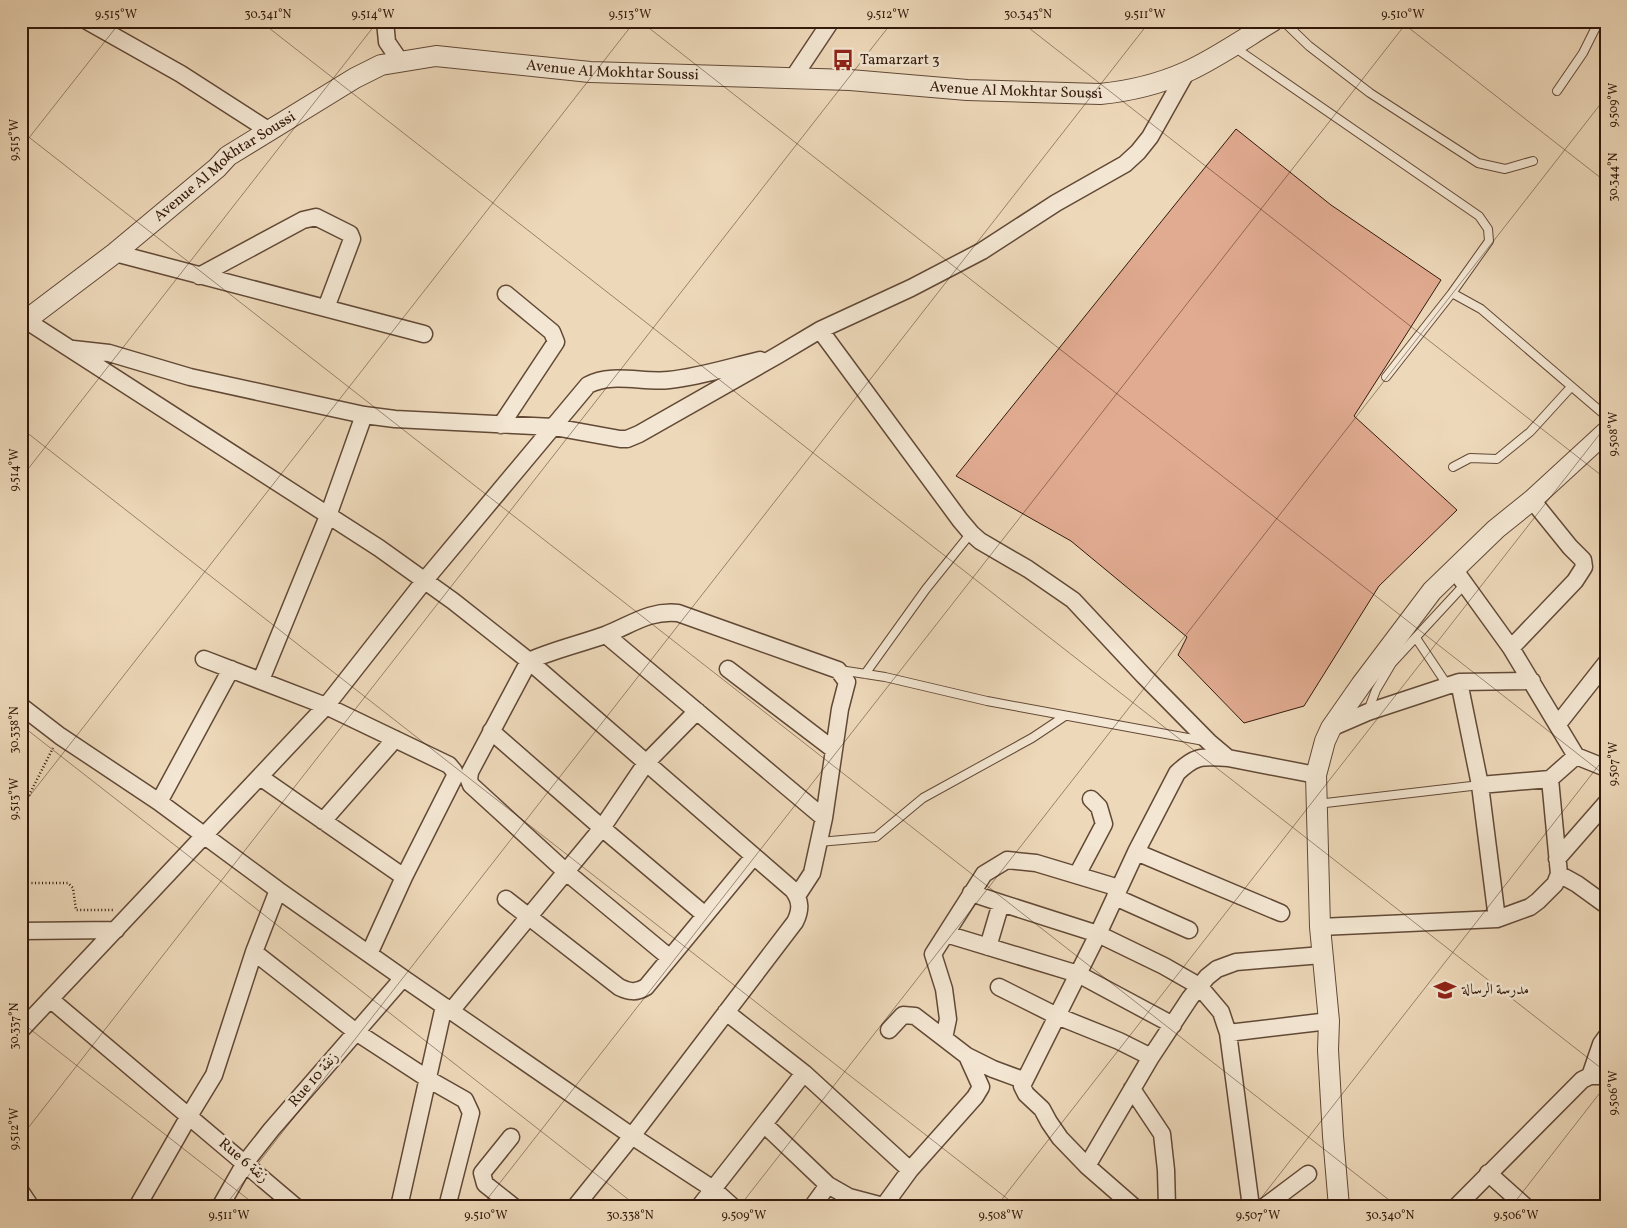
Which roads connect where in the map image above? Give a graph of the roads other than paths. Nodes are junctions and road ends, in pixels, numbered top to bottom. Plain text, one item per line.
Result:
1 (87, 21) edge
2 (385, 21) edge
3 (831, 21) edge
4 (1273, 21) edge
5 (1283, 21) edge
6 (1599, 21) edge
7 (1232, 46) junction
8 (400, 61) junction
9 (1187, 71) junction
10 (793, 78) junction
11 (1557, 91) dead end
12 (268, 130) junction
13 (1533, 161) dead end
14 (115, 254) junction
15 (199, 276) junction
16 (1452, 293) junction
17 (506, 294) dead end
18 (326, 308) junction
19 (24, 323) edge
20 (820, 330) junction
21 (424, 334) dead end
22 (70, 349) junction
23 (778, 355) junction
24 (1386, 377) dead end
25 (1571, 387) junction
26 (364, 415) junction
27 (1606, 416) edge
28 (501, 425) junction
29 (554, 427) junction
30 (1606, 432) edge
31 (1453, 467) dead end
32 (1532, 500) junction
33 (328, 516) junction
34 (971, 533) junction
35 (1460, 577) junction
36 (425, 580) junction
37 (606, 635) junction
38 (1416, 638) junction
39 (1511, 648) junction
40 (204, 659) dead end
41 (529, 661) junction
42 (1606, 663) edge
43 (231, 669) junction
44 (728, 669) dead end
45 (838, 670) junction
46 (865, 674) junction
47 (261, 680) junction
48 (1532, 681) junction
49 (1454, 684) junction
50 (21, 706) edge
51 (326, 706) junction
52 (697, 711) junction
53 (1368, 712) junction
54 (1065, 716) junction
55 (1558, 724) junction
56 (1332, 728) junction
57 (491, 731) junction
58 (395, 739) junction
59 (1209, 742) junction
60 (834, 750) junction
61 (1576, 756) junction
62 (1228, 758) junction
63 (646, 763) junction
64 (1606, 768) edge
65 (1316, 775) junction
66 (260, 777) junction
67 (1550, 779) junction
68 (1480, 785) junction
69 (1091, 799) dead end
70 (159, 802) junction
71 (1606, 803) edge
72 (1317, 804) junction
73 (824, 818) junction
74 (323, 821) junction
75 (602, 828) junction
76 (205, 836) junction
77 (819, 842) junction
78 (1136, 852) junction
79 (754, 856) junction
80 (1558, 867) junction
81 (566, 871) junction
82 (1077, 875) junction
83 (404, 877) junction
84 (278, 890) junction
85 (1117, 892) junction
86 (971, 894) junction
87 (797, 896) junction
88 (506, 899) dead end
89 (1001, 903) junction
90 (1606, 905) edge
91 (1281, 913) dead end
92 (705, 915) junction
93 (527, 917) junction
94 (1497, 919) junction
95 (1320, 927) junction
96 (116, 930) junction
97 (1189, 930) dead end
98 (21, 931) edge
99 (946, 934) junction
100 (1098, 934) junction
101 (988, 947) junction
102 (254, 952) junction
103 (369, 954) junction
104 (1322, 955) junction
105 (670, 958) junction
106 (1078, 974) junction
107 (403, 978) junction
108 (1199, 986) junction
109 (999, 987) dead end
110 (50, 999) junction
111 (448, 1009) junction
112 (726, 1012) junction
113 (1057, 1016) junction
114 (1328, 1021) junction
115 (1172, 1025) junction
116 (21, 1030) edge
117 (889, 1030) dead end
118 (356, 1032) junction
119 (1228, 1032) junction
120 (1606, 1037) edge
121 (944, 1038) junction
122 (967, 1056) junction
123 (1151, 1057) junction
124 (804, 1073) junction
125 (1598, 1076) edge
126 (428, 1079) junction
127 (1024, 1080) junction
128 (1132, 1089) junction
129 (189, 1116) junction
130 (764, 1124) junction
131 (632, 1136) junction
132 (512, 1137) dead end
133 (245, 1163) junction
134 (1087, 1166) junction
135 (910, 1170) junction
136 (1308, 1174) dead end
137 (1488, 1174) junction
138 (828, 1185) junction
139 (713, 1189) junction
140 (21, 1192) edge
141 (848, 1202) edge
142 (883, 1206) edge
143 (1459, 1206) edge
144 (31, 1207) edge
145 (137, 1207) edge
146 (220, 1207) edge
147 (296, 1207) edge
148 (399, 1207) edge
149 (447, 1207) edge
150 (514, 1207) edge
151 (575, 1207) edge
152 (699, 1207) edge
153 (733, 1207) edge
154 (812, 1207) edge
155 (1134, 1207) edge
156 (1167, 1207) edge
157 (1251, 1207) edge
158 (1264, 1207) edge
159 (1339, 1207) edge
160 (1526, 1207) edge

1 - 12 street
2 - 8 street
3 - 10 street
4 - 7 street, Avenue Al Mokhtar Soussi
5 - 13 lane
6 - 11 lane
7 - 9 street, Avenue Al Mokhtar Soussi
7 - 16 lane
8 - 10 street, Avenue Al Mokhtar Soussi
8 - 12 street, Avenue Al Mokhtar Soussi
9 - 10 street, Avenue Al Mokhtar Soussi
9 - 20 street
12 - 14 street, Avenue Al Mokhtar Soussi
14 - 15 street
14 - 19 street, Avenue Al Mokhtar Soussi
15 - 18 street
15 - 18 street
16 - 24 lane
16 - 25 lane
17 - 28 street
18 - 21 street
19 - 22 street
20 - 23 street
20 - 34 street
22 - 26 street
22 - 33 street
23 - 29 street
23 - 29 street
25 - 27 lane
25 - 31 lane
26 - 28 street
26 - 33 street
28 - 29 street
29 - 36 street
30 - 32 street
32 - 35 street
32 - 39 street
33 - 36 street
33 - 47 street
34 - 46 lane
34 - 59 street
35 - 38 lane
35 - 39 street
35 - 56 street
36 - 41 street
36 - 51 street
37 - 41 street
37 - 45 street
37 - 52 street
38 - 49 lane
38 - 53 lane
39 - 48 street
40 - 43 street
41 - 57 street
41 - 63 street
42 - 55 street
43 - 47 street
43 - 70 street
44 - 60 street
45 - 46 lane
45 - 60 street
46 - 54 lane
47 - 51 street
48 - 49 street
48 - 55 street
49 - 53 street
49 - 68 street
50 - 70 street
51 - 58 street
51 - 66 street
52 - 63 street
52 - 73 street
53 - 56 street
54 - 59 lane
54 - 77 lane
55 - 61 street
56 - 65 street
57 - 75 street
57 - 81 street
58 - 74 street
58 - 83 street
59 - 62 street
60 - 73 street
61 - 64 street
61 - 67 street
62 - 65 street
62 - 78 street
63 - 75 street
63 - 79 street
65 - 72 street
66 - 74 street
66 - 76 street
67 - 68 street
67 - 80 street
68 - 72 lane
68 - 94 street
69 - 82 street
70 - 76 street
71 - 80 street
72 - 95 street
73 - 77 street
74 - 83 street
75 - 81 street
75 - 92 street
76 - 84 street
76 - 96 street
77 - 87 street
78 - 85 street
78 - 91 street
79 - 87 street
79 - 92 street
80 - 90 street
80 - 94 street
81 - 93 street
81 - 105 street
82 - 85 street
82 - 86 street
83 - 103 street
84 - 102 street
84 - 103 street
85 - 97 street
85 - 100 street
86 - 89 street
86 - 99 street
87 - 112 street
88 - 93 street
89 - 100 street
89 - 101 street
92 - 105 street
93 - 105 street
93 - 111 street
94 - 95 street
95 - 104 street
96 - 98 street
96 - 110 street
99 - 101 street
99 - 121 street
100 - 106 street
100 - 108 street
101 - 106 street
102 - 118 street
102 - 129 street
103 - 107 street
104 - 108 street
104 - 114 street
106 - 113 street
106 - 115 street
107 - 111 street
107 - 118 street, Rue 10 زنقة
108 - 115 street
108 - 119 street
109 - 113 street
110 - 116 street
110 - 129 street, Rue 6 زنقة
111 - 126 street
111 - 131 street
112 - 124 street
112 - 131 street
113 - 123 street
113 - 127 street
114 - 119 street
114 - 159 street
115 - 123 street
117 - 121 street
118 - 126 street
118 - 133 street, Rue 10 زنقة
119 - 157 street
120 - 125 street
121 - 122 street
122 - 127 street
122 - 135 street
123 - 128 street
124 - 130 street
124 - 135 street
125 - 137 street
126 - 148 street
126 - 149 street
127 - 134 street
128 - 134 street
128 - 156 street
129 - 133 street, Rue 6 زنقة
129 - 145 street
130 - 138 street
130 - 139 street
131 - 139 street
131 - 151 street
132 - 150 street
133 - 146 street, Rue 10 زنقة
133 - 147 street, Rue 6 زنقة
134 - 155 street
135 - 142 street
136 - 158 street
137 - 143 street
137 - 160 street
138 - 141 street
138 - 154 street
139 - 152 street
139 - 153 street
140 - 144 street
141 - 142 street

